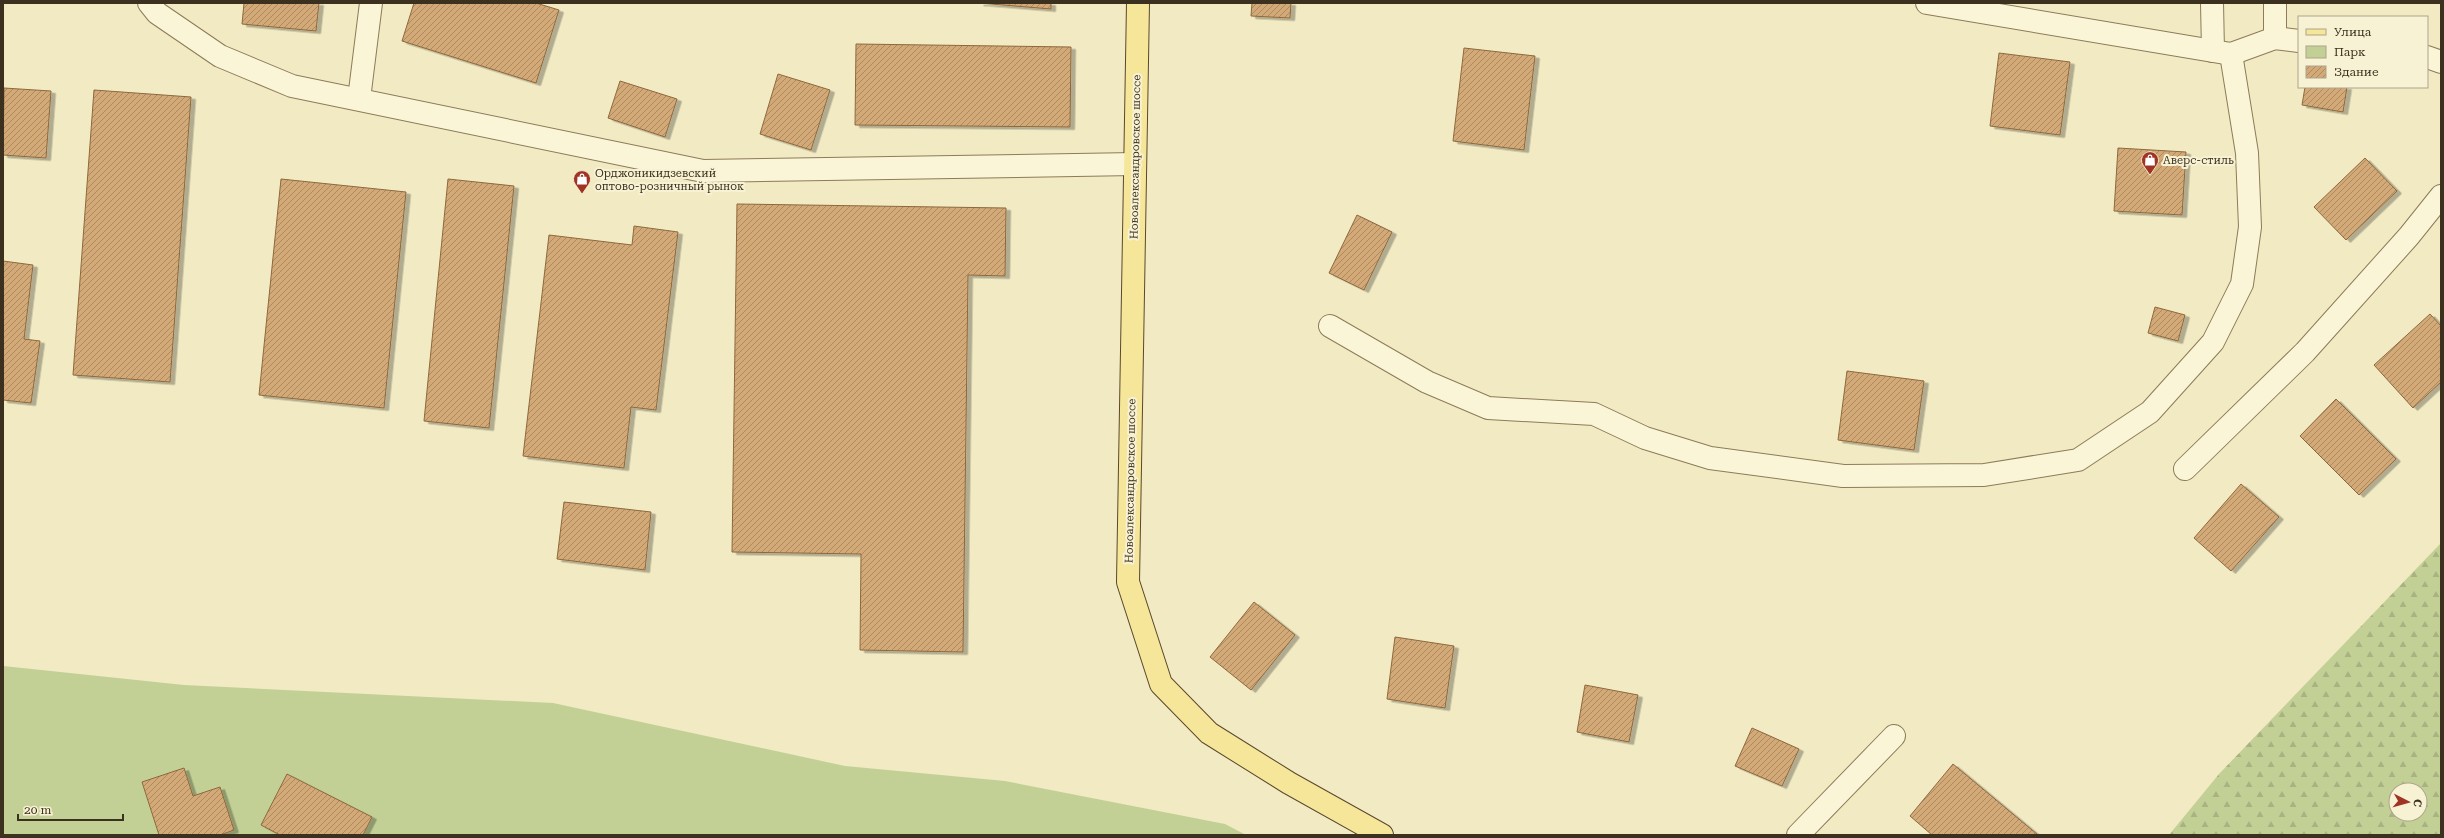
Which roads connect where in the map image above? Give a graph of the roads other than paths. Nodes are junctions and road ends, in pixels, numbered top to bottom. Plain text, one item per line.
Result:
1 (149, 3) edge
2 (371, 3) edge
3 (1138, 3) edge
4 (1927, 3) edge
5 (2212, 3) edge
6 (2275, 3) edge
7 (2275, 38) junction
8 (2298, 41) edge
9 (2222, 52) junction
10 (2428, 57) edge
11 (2441, 62) edge
12 (360, 100) junction
13 (1135, 164) junction
14 (2441, 196) edge
15 (1330, 326) dead end
16 (2185, 468) dead end
17 (1894, 736) dead end
18 (1382, 835) edge
19 (1798, 835) edge

1 - 12 street
2 - 12 street
3 - 13 main road, Новоалександровское шоссе
4 - 9 street
5 - 9 street
6 - 7 street
7 - 8 street
7 - 9 street
9 - 15 street
10 - 11 street
12 - 13 street
13 - 18 main road, Новоалександровское шоссе
14 - 16 street
17 - 19 street

